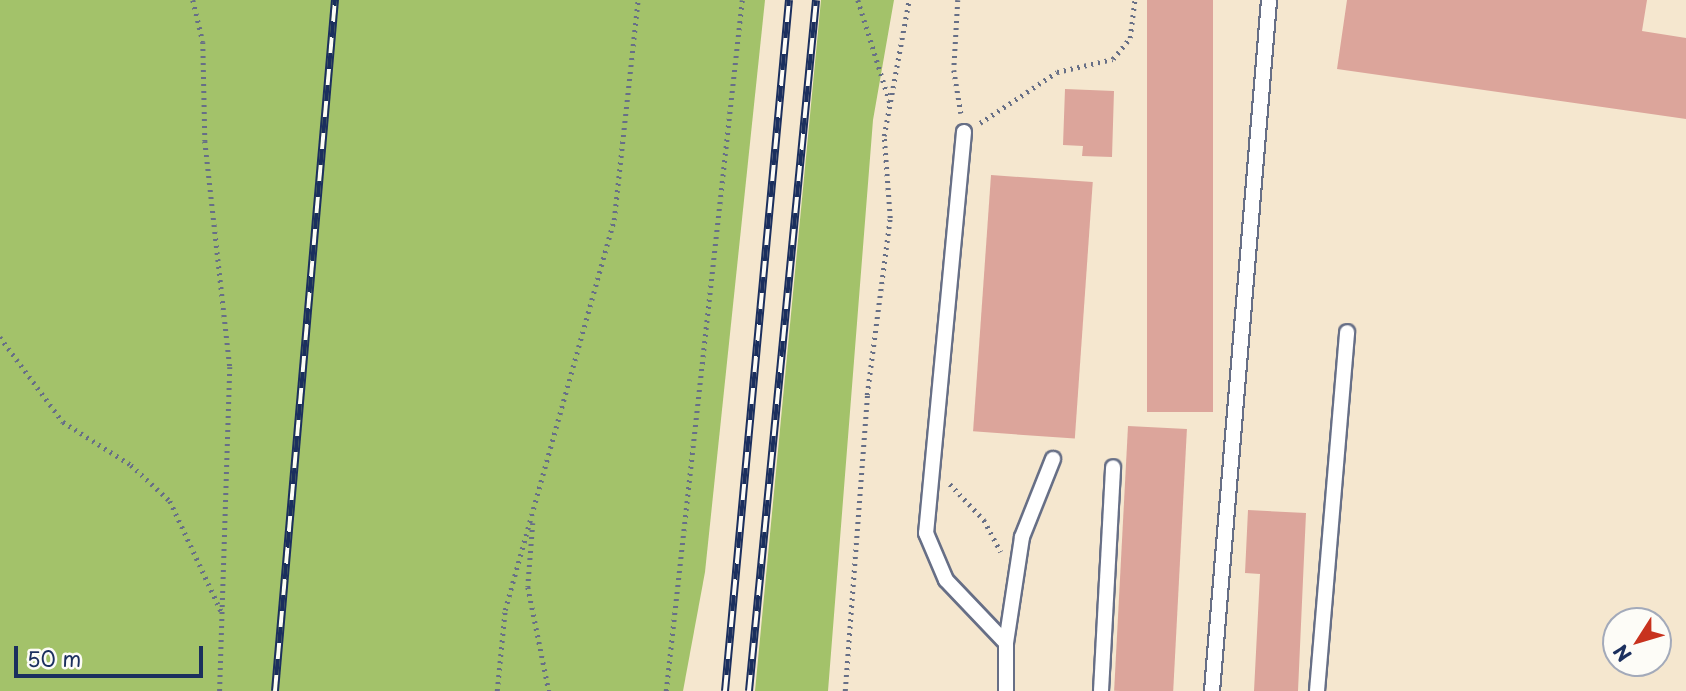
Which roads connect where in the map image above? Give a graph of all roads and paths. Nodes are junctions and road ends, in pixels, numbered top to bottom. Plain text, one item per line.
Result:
1 (194, 0) edge
2 (638, 0) edge
3 (742, 0) edge
4 (858, 0) edge
5 (909, 0) edge
6 (958, 0) edge
7 (1135, 0) edge
8 (1269, 0) edge
9 (890, 104) junction
10 (964, 132) junction
11 (1346, 332) dead end
12 (0, 337) edge
13 (1053, 459) dead end
14 (932, 466) junction
15 (1112, 467) dead end
16 (533, 513) junction
17 (1016, 580) junction
18 (224, 618) junction
19 (1006, 643) junction
20 (220, 691) edge
21 (497, 691) edge
22 (549, 691) edge
23 (666, 691) edge
24 (845, 691) edge
25 (1006, 691) edge
26 (1101, 691) edge
27 (1212, 691) edge
28 (1317, 691) edge

1 - 18 path
2 - 16 path
3 - 23 path
4 - 9 path
5 - 9 path
6 - 10 path
7 - 10 path
8 - 27 lane
9 - 24 path
10 - 14 lane
11 - 28 lane
12 - 18 path
13 - 17 lane
14 - 17 path
14 - 19 lane
15 - 26 lane
16 - 21 path
16 - 22 path
17 - 19 lane
18 - 20 path
19 - 25 lane

